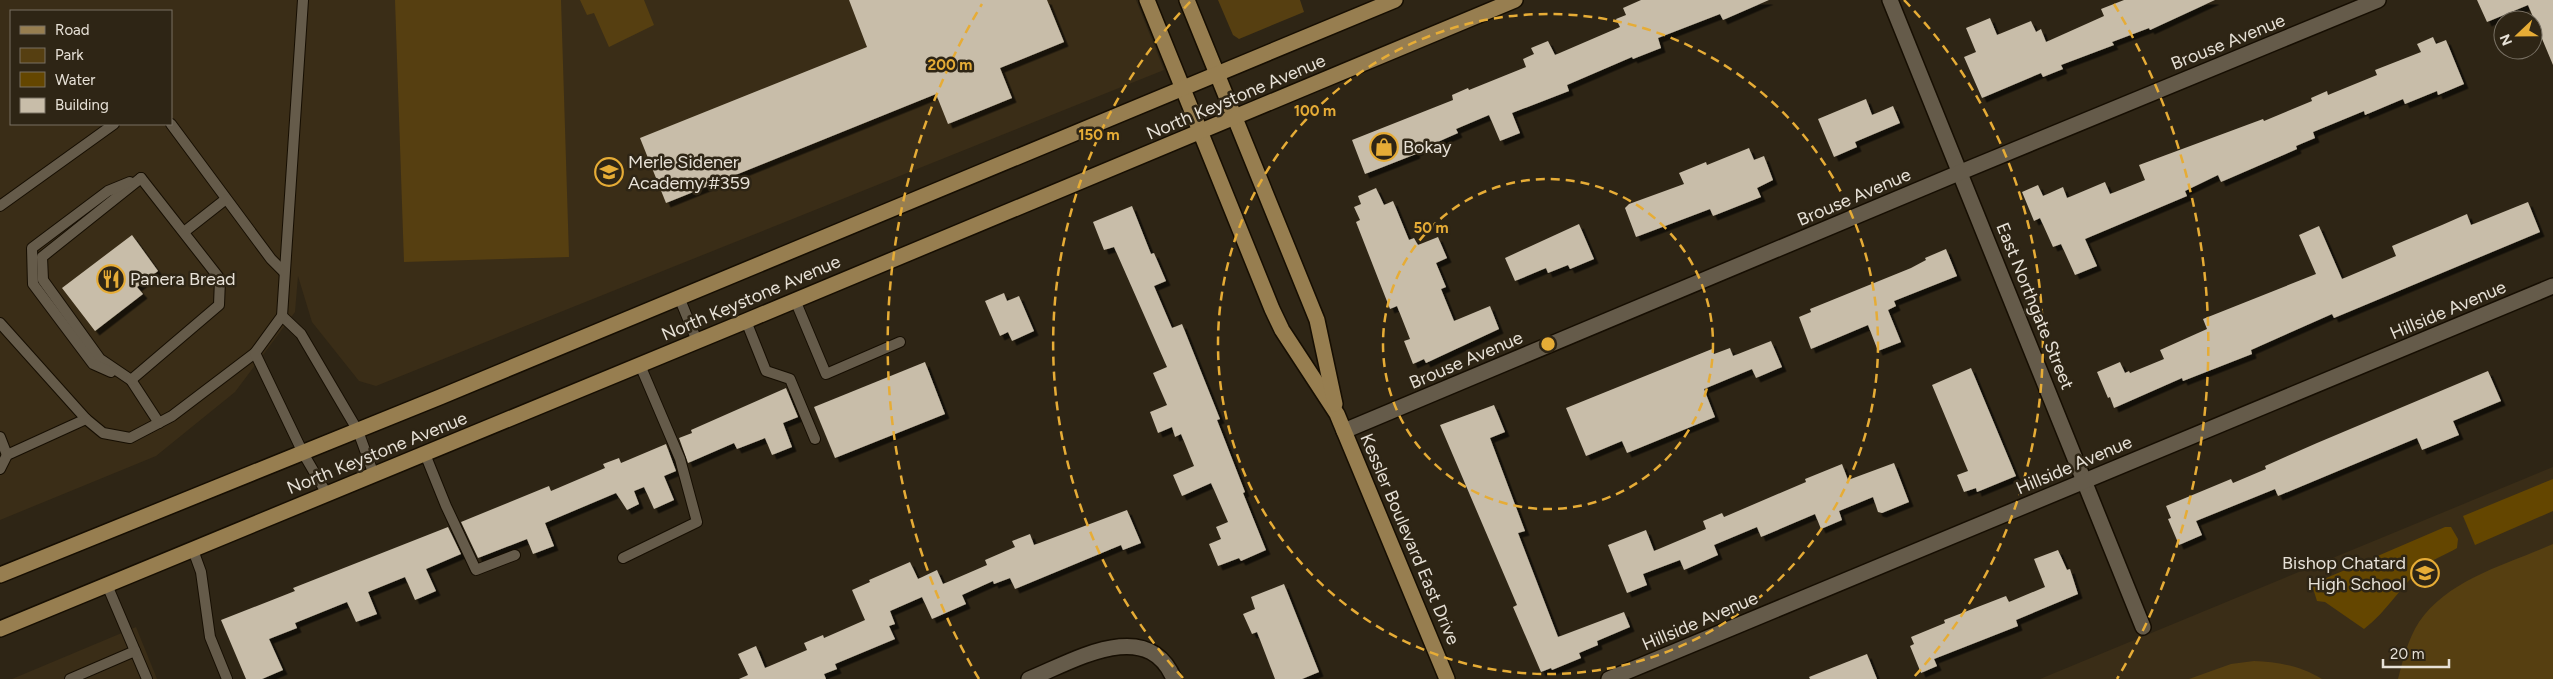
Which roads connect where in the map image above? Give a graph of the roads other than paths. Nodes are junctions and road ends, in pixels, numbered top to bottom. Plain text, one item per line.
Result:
1 (303, 0) edge
2 (1147, 0) edge
3 (1188, 0) edge
4 (1395, 0) edge
5 (1515, 0) edge
6 (1890, 0) edge
7 (2378, 0) edge
8 (1216, 74) junction
9 (1182, 88) junction
10 (1234, 118) junction
11 (113, 125) edge
12 (171, 125) edge
13 (1200, 132) junction
14 (1961, 172) junction
15 (226, 199) junction
16 (0, 206) edge
17 (184, 232) junction
18 (284, 272) junction
19 (2553, 286) edge
20 (678, 297) junction
21 (795, 300) junction
22 (282, 316) junction
23 (746, 321) junction
24 (0, 323) edge
25 (697, 341) junction
26 (900, 342) dead end
27 (255, 353) junction
28 (640, 365) junction
29 (131, 380) junction
30 (1337, 414) junction
31 (86, 419) junction
32 (159, 423) junction
33 (358, 431) junction
34 (1344, 431) junction
35 (0, 437) edge
36 (815, 439) dead end
37 (303, 453) junction
38 (425, 454) junction
39 (7, 455) junction
40 (0, 470) edge
41 (374, 475) junction
42 (2086, 481) junction
43 (327, 494) junction
44 (192, 550) junction
45 (515, 555) dead end
46 (623, 558) dead end
47 (0, 575) edge
48 (107, 585) junction
49 (2143, 627) dead end
50 (0, 629) edge
51 (135, 651) junction
52 (70, 679) edge
53 (147, 679) edge
54 (226, 679) edge
55 (1029, 679) edge
56 (1174, 679) edge
57 (1447, 679) edge
58 (1609, 679) edge

1 - 18 lane
2 - 9 main road, Kessler Boulevard East Drive
3 - 8 main road, Kessler Boulevard East Drive
4 - 8 main road, North Keystone Avenue
5 - 10 main road, North Keystone Avenue
6 - 14 street, East Northgate Street
7 - 14 street, Brouse Avenue
8 - 9 main road, North Keystone Avenue
8 - 10 main road, Kessler Boulevard East Drive
9 - 13 main road, Kessler Boulevard East Drive
9 - 20 main road, North Keystone Avenue
10 - 13 main road, North Keystone Avenue
10 - 30 main road, Kessler Boulevard East Drive
11 - 16 lane
12 - 15 lane
13 - 21 main road, North Keystone Avenue
13 - 30 main road, Kessler Boulevard East Drive
14 - 34 street, Brouse Avenue
14 - 42 street, East Northgate Street
15 - 17 lane
15 - 18 lane
17 - 29 lane
17 - 29 lane
18 - 22 lane
19 - 42 street, Hillside Avenue
20 - 25 lane
20 - 33 main road, North Keystone Avenue
21 - 23 main road, North Keystone Avenue
21 - 26 lane
22 - 27 lane
22 - 33 lane
23 - 25 main road, North Keystone Avenue
23 - 36 lane
24 - 31 lane
25 - 28 main road, North Keystone Avenue
27 - 32 lane
27 - 37 lane
28 - 38 main road, North Keystone Avenue
28 - 46 lane
29 - 32 lane
30 - 34 main road, Kessler Boulevard East Drive
31 - 32 lane
31 - 39 lane
33 - 37 main road, North Keystone Avenue
33 - 41 lane
34 - 57 main road, Kessler Boulevard East Drive
35 - 39 lane
37 - 43 lane
37 - 47 main road, North Keystone Avenue
38 - 41 main road, North Keystone Avenue
38 - 45 lane
39 - 40 lane
41 - 43 main road, North Keystone Avenue
42 - 49 street, East Northgate Street
42 - 58 street, Hillside Avenue
43 - 44 main road, North Keystone Avenue
44 - 48 main road, North Keystone Avenue
44 - 54 lane
48 - 50 main road, North Keystone Avenue
48 - 51 lane
51 - 52 lane
51 - 53 lane
55 - 56 street

